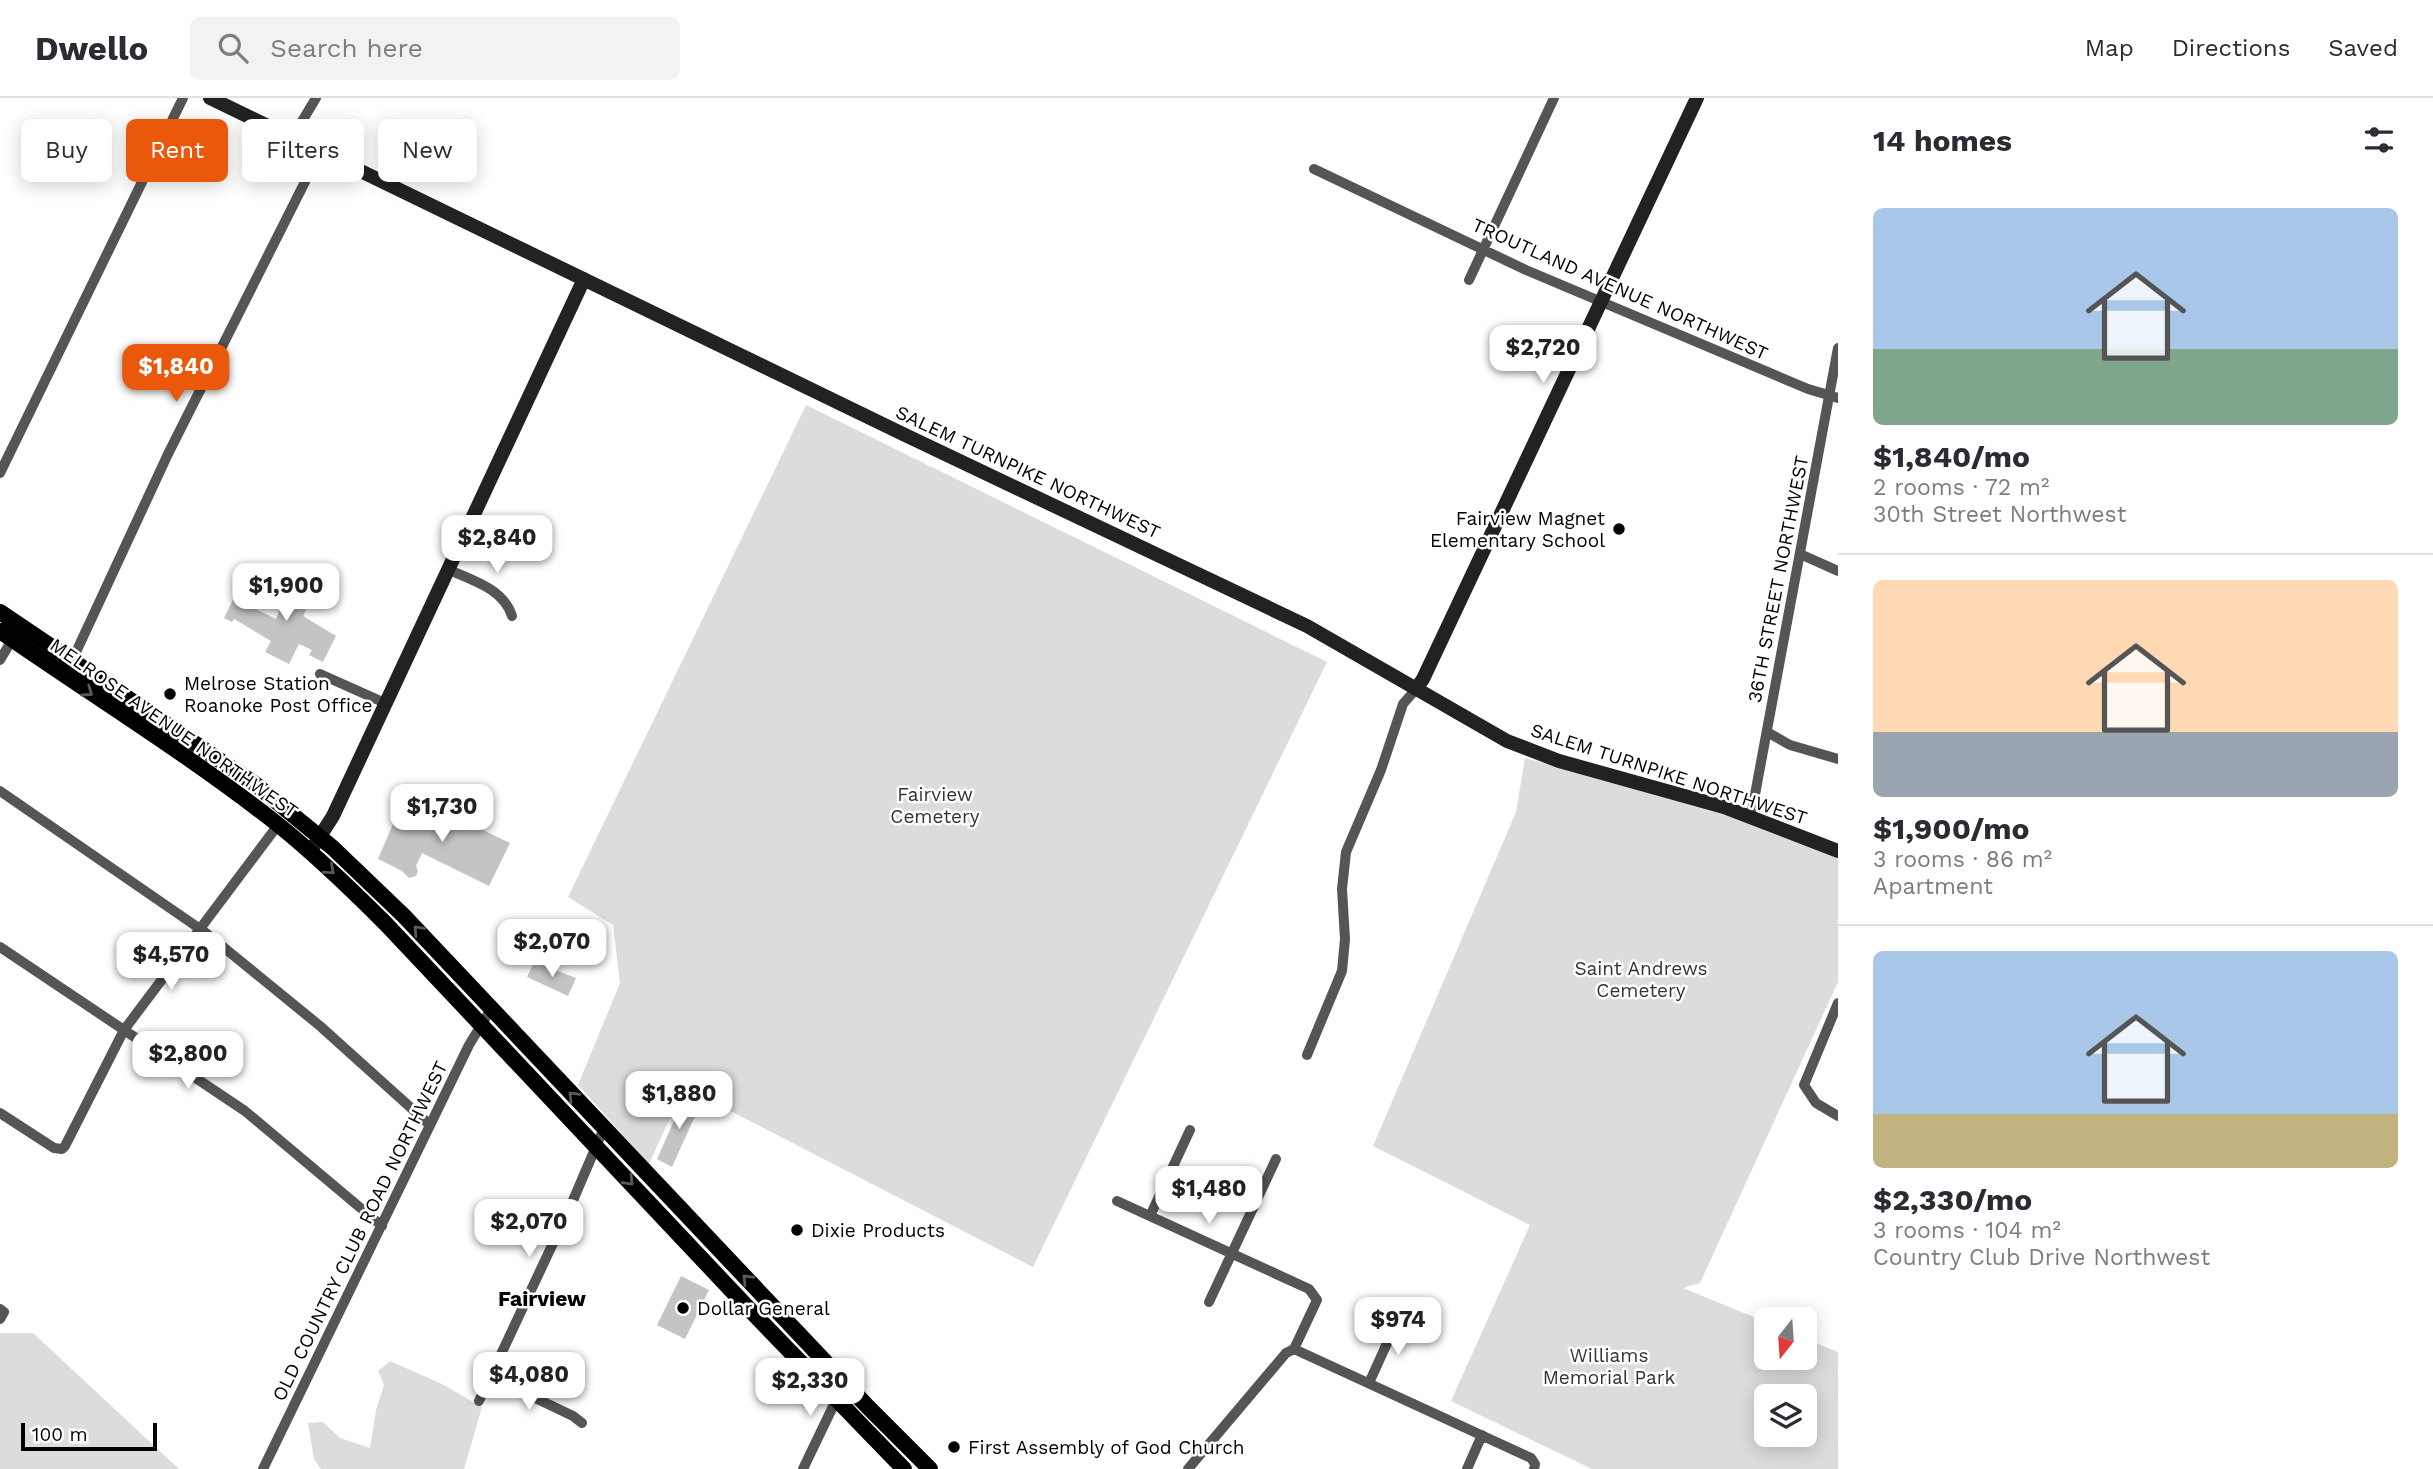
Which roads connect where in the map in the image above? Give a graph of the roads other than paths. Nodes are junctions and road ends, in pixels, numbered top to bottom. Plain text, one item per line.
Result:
1 (183, 98) edge
2 (210, 98) edge
3 (316, 98) edge
4 (1554, 98) edge
5 (1697, 98) edge
6 (253, 119) edge
7 (303, 119) edge
8 (1314, 169) dead end
9 (364, 173) edge
10 (305, 182) edge
11 (1483, 250) junction
12 (584, 279) junction
13 (1469, 280) dead end
14 (1601, 303) junction
15 (1838, 348) edge
16 (1834, 397) edge
17 (0, 473) edge
18 (1800, 554) junction
19 (447, 569) junction
20 (1838, 571) edge
21 (0, 612) edge
22 (512, 616) dead end
23 (11, 632) edge
24 (71, 659) junction
25 (0, 660) edge
26 (60, 673) junction
27 (320, 674) dead end
28 (1416, 689) junction
29 (385, 704) junction
30 (1767, 732) junction
31 (1838, 759) edge
32 (0, 790) edge
33 (1751, 816) junction
34 (278, 825) junction
35 (320, 837) junction
36 (1838, 851) edge
37 (310, 852) junction
38 (201, 929) junction
39 (0, 947) edge
40 (1838, 1003) edge
41 (491, 1009) junction
42 (481, 1025) junction
43 (124, 1030) junction
44 (1307, 1055) dead end
45 (0, 1113) edge
46 (1838, 1116) edge
47 (430, 1125) junction
48 (604, 1128) junction
49 (1190, 1130) dead end
50 (596, 1147) junction
51 (1276, 1159) dead end
52 (1117, 1201) dead end
53 (1150, 1216) junction
54 (382, 1226) junction
55 (1232, 1253) junction
56 (1209, 1302) dead end
57 (1398, 1319) dead end
58 (1294, 1349) junction
59 (491, 1377) junction
60 (1369, 1383) junction
61 (847, 1385) junction
62 (836, 1400) junction
63 (479, 1401) dead end
64 (582, 1423) dead end
65 (1482, 1435) junction
66 (263, 1469) edge
67 (803, 1469) edge
68 (904, 1469) edge
69 (930, 1469) edge
70 (1188, 1469) edge
71 (1467, 1469) edge
72 (1534, 1469) edge

1 - 17 street
2 - 6 street, SALEM TURNPIKE NORTHWEST
3 - 7 street
4 - 11 street
5 - 14 street
8 - 11 street, TROUTLAND AVENUE NORTHWEST
9 - 12 street, SALEM TURNPIKE NORTHWEST
10 - 24 street
11 - 13 street
11 - 14 street, TROUTLAND AVENUE NORTHWEST
12 - 19 street
12 - 28 street, SALEM TURNPIKE NORTHWEST
14 - 16 street, TROUTLAND AVENUE NORTHWEST
14 - 28 street
15 - 16 street, 36TH STREET NORTHWEST
16 - 18 street, 36TH STREET NORTHWEST
18 - 20 street
18 - 30 street, 36TH STREET NORTHWEST
19 - 22 street
19 - 29 street
21 - 23 main road, MELROSE AVENUE NORTHWEST
23 - 24 main road, MELROSE AVENUE NORTHWEST
23 - 25 street
23 - 26 main road, MELROSE AVENUE NORTHWEST
24 - 26 street
24 - 35 main road, MELROSE AVENUE NORTHWEST
26 -> 34 main road, MELROSE AVENUE NORTHWEST
27 - 29 street
28 - 33 street, SALEM TURNPIKE NORTHWEST
28 - 44 street
29 - 35 street
30 - 31 street
30 - 33 street, 36TH STREET NORTHWEST
32 - 38 street
33 - 36 street, SALEM TURNPIKE NORTHWEST
34 - 37 main road, MELROSE AVENUE NORTHWEST
34 - 38 street
35 - 37 street
41 -> 35 main road, MELROSE AVENUE NORTHWEST
37 -> 42 main road, MELROSE AVENUE NORTHWEST
38 - 43 street
38 - 47 street
39 - 43 street
40 - 46 street
41 - 42 street, OLD COUNTRY CLUB ROAD NORTHWEST
48 -> 41 main road, MELROSE AVENUE NORTHWEST
42 - 47 street, OLD COUNTRY CLUB ROAD NORTHWEST
42 - 50 main road, MELROSE AVENUE NORTHWEST
43 - 45 street
43 - 54 street
47 - 54 street, OLD COUNTRY CLUB ROAD NORTHWEST
48 - 50 street
61 -> 48 main road, MELROSE AVENUE NORTHWEST
49 - 53 street
50 - 59 street
50 -> 62 main road, MELROSE AVENUE NORTHWEST
51 - 55 street
52 - 53 street
53 - 55 street
54 - 66 street, OLD COUNTRY CLUB ROAD NORTHWEST
55 - 56 street
55 - 58 street
57 - 60 street
58 - 60 street
58 - 70 street
59 - 63 street
59 - 64 street
60 - 65 street
61 - 62 street
61 - 69 main road, MELROSE AVENUE NORTHWEST
62 - 67 street
62 - 68 main road, MELROSE AVENUE NORTHWEST
65 - 71 street
65 - 72 street

